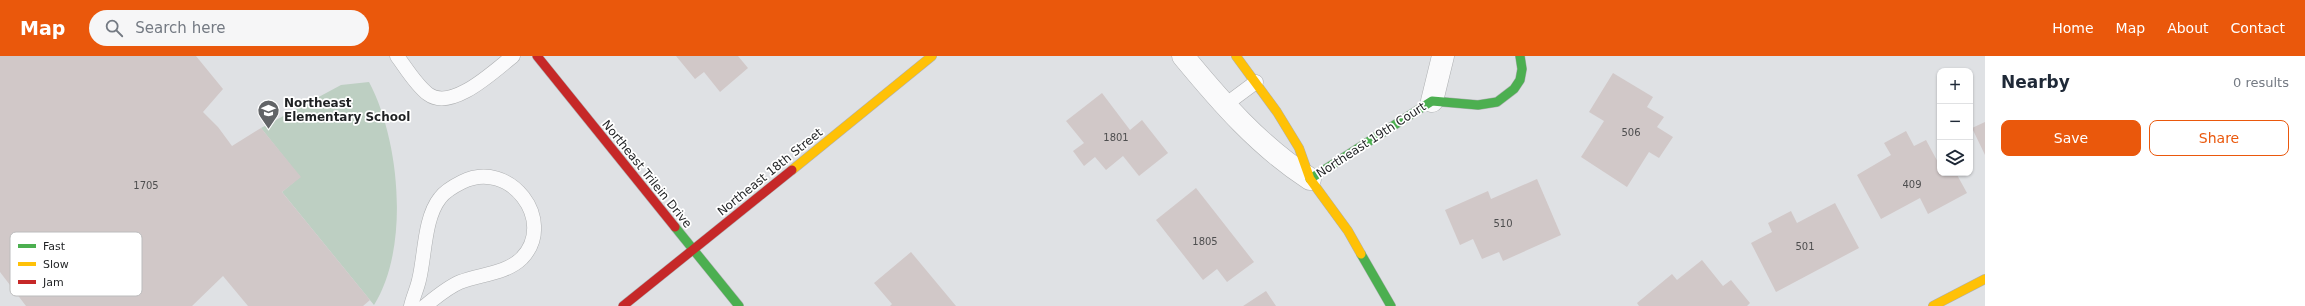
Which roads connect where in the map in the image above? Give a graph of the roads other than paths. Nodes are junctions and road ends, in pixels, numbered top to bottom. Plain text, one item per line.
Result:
1 (397, 56) edge
2 (513, 56) edge
3 (538, 56) edge
4 (932, 56) edge
5 (1183, 56) edge
6 (1236, 56) edge
7 (1444, 56) edge
8 (1520, 56) edge
9 (1256, 82) junction
10 (1432, 101) junction
11 (1225, 106) junction
12 (1310, 179) junction
13 (693, 250) junction
14 (1985, 279) edge
15 (411, 306) edge
16 (425, 306) edge
17 (623, 306) edge
18 (739, 306) edge
19 (1391, 306) edge
20 (1933, 306) edge

1 - 2 lane
3 - 13 street, Northeast Trilein Drive
4 - 13 street, Northeast 18th Street
5 - 11 street
6 - 9 street
7 - 10 street, Northeast 19th Court
8 - 10 street, Northeast 19th Court
9 - 11 lane
9 - 12 street
10 - 12 street, Northeast 19th Court
11 - 12 street
12 - 19 street
13 - 17 street, Northeast 18th Street
13 - 18 street, Northeast Trilein Drive
14 - 20 street
15 - 16 lane

